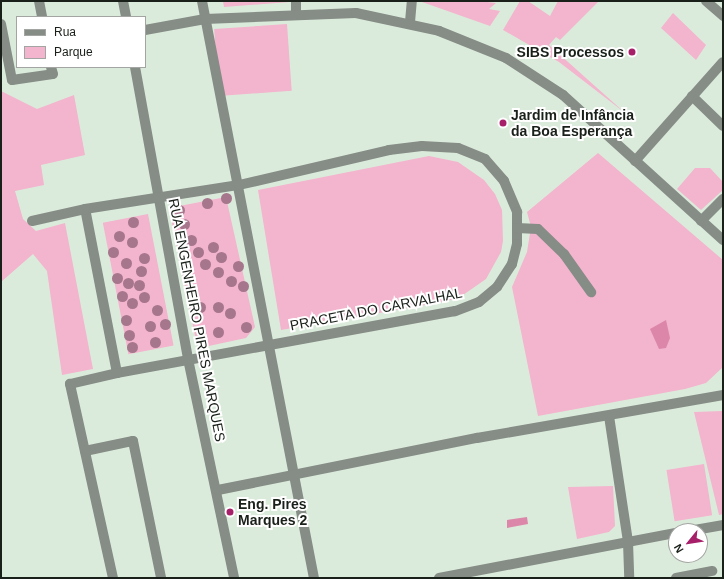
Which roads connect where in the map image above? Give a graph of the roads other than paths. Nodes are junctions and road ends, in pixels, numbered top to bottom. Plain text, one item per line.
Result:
1 (39, 1) edge
2 (123, 1) edge
3 (202, 1) edge
4 (296, 1) edge
5 (412, 1) edge
6 (706, 1) edge
7 (296, 14) junction
8 (42, 16) edge
9 (126, 16) edge
10 (723, 16) edge
11 (205, 19) junction
12 (410, 22) junction
13 (1, 24) edge
14 (146, 30) edge
15 (723, 62) edge
16 (51, 68) edge
17 (135, 68) edge
18 (692, 96) junction
19 (723, 126) edge
20 (635, 161) junction
21 (239, 185) junction
22 (159, 198) junction
23 (723, 199) edge
24 (85, 209) junction
25 (32, 221) dead end
26 (701, 221) junction
27 (517, 228) junction
28 (723, 240) edge
29 (591, 292) dead end
30 (267, 344) junction
31 (188, 359) junction
32 (117, 373) junction
33 (723, 395) edge
34 (609, 416) junction
35 (85, 451) junction
36 (294, 473) junction
37 (218, 490) junction
38 (723, 525) edge
39 (708, 528) edge
40 (668, 534) edge
41 (628, 542) junction
42 (712, 571) dead end
43 (113, 578) edge
44 (161, 578) edge
45 (234, 578) edge
46 (314, 578) edge
47 (439, 578) edge
48 (629, 578) edge
49 (676, 578) edge

1 - 8 street
2 - 9 street
3 - 11 street
4 - 7 street
5 - 12 street
6 - 10 street
7 - 11 street
7 - 12 street
11 - 14 street
11 - 21 street
12 - 20 street
13 - 16 street
15 - 18 street
17 - 22 street, RUA ENGENHEIRO PIRES MARQUES
18 - 19 street
18 - 20 street
20 - 26 street
21 - 22 street, PRACETA DO CARVALHAL
21 - 27 street, PRACETA DO CARVALHAL
21 - 30 street
22 - 24 street, PRACETA DO CARVALHAL
22 - 31 street, RUA ENGENHEIRO PIRES MARQUES
23 - 26 street
24 - 25 street, PRACETA DO CARVALHAL
24 - 32 street
26 - 28 street
27 - 29 street
27 - 30 street, PRACETA DO CARVALHAL
30 - 31 street, PRACETA DO CARVALHAL
30 - 36 street
31 - 32 street, PRACETA DO CARVALHAL
31 - 37 street, RUA ENGENHEIRO PIRES MARQUES
32 - 35 street, PRACETA DO CARVALHAL
33 - 34 street
34 - 36 street
34 - 41 street
35 - 43 street
35 - 44 street
36 - 37 street
36 - 46 street
37 - 45 street, RUA ENGENHEIRO PIRES MARQUES
38 - 39 street
40 - 41 street
41 - 47 street
41 - 48 street
42 - 49 street

